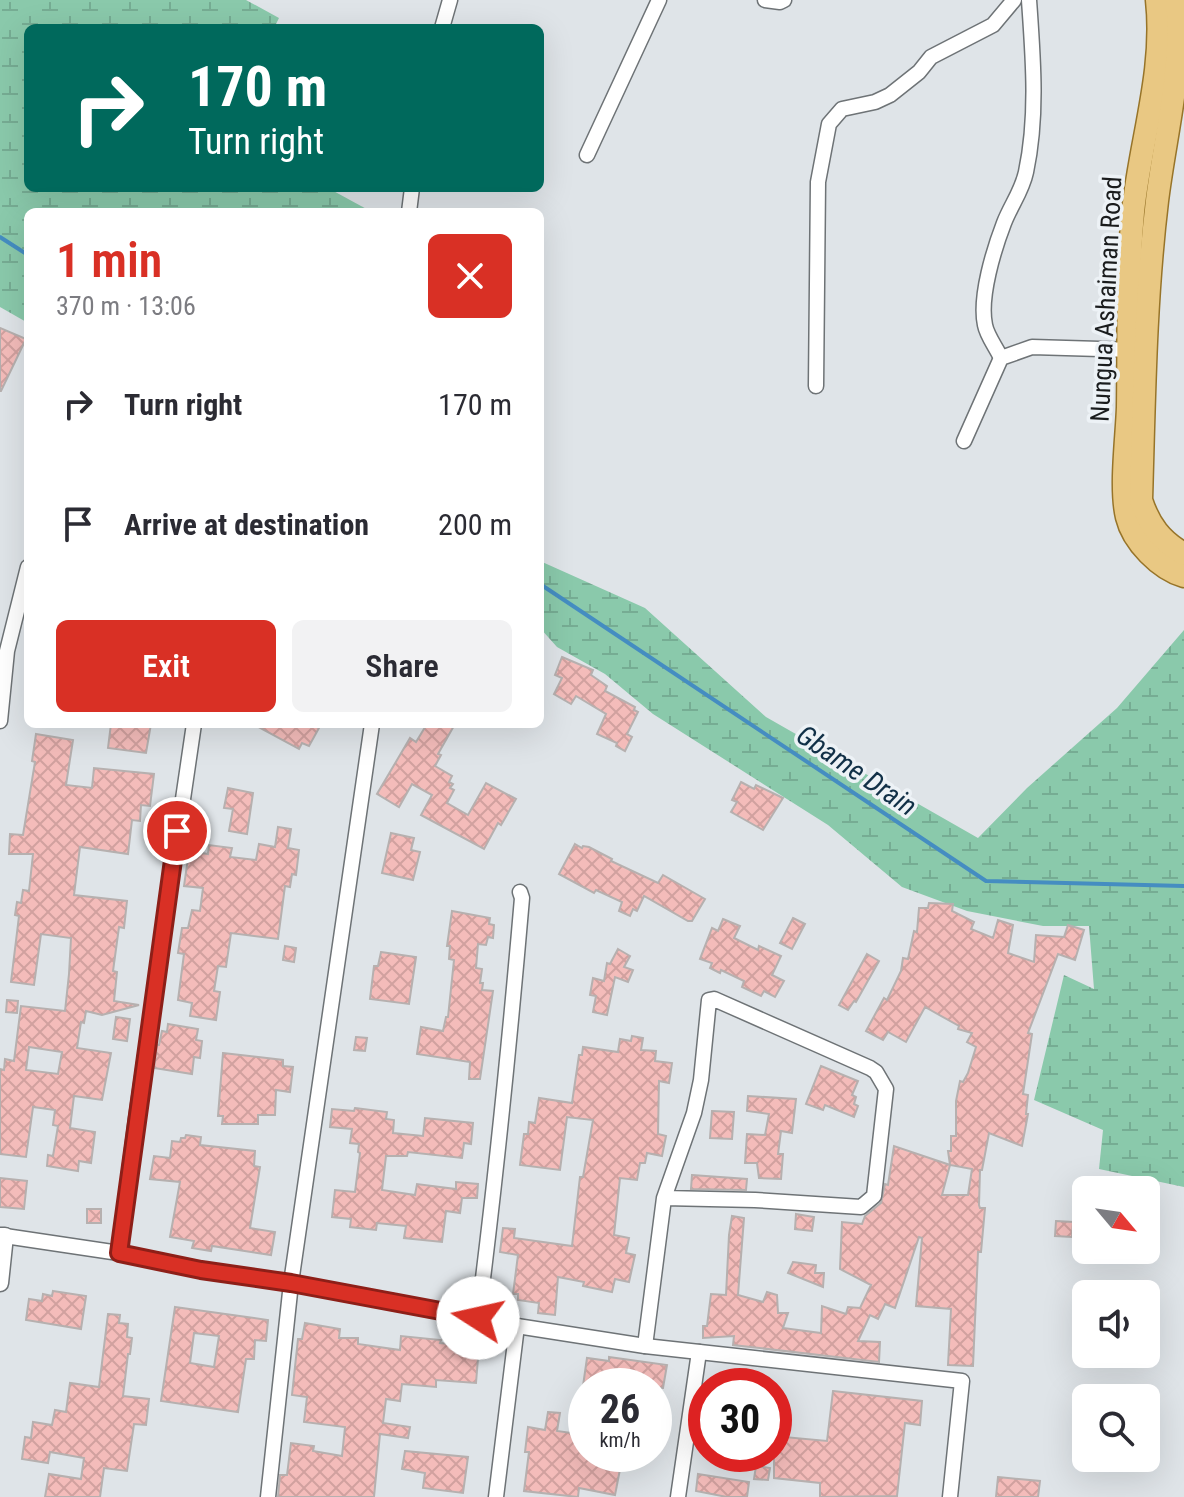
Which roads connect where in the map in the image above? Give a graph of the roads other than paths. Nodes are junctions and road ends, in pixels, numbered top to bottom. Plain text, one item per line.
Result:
1 (450, 0) edge
2 (659, 0) edge
3 (765, 0) edge
4 (784, 0) edge
5 (1014, 0) edge
6 (1029, 0) edge
7 (1157, 0) edge
8 (1177, 0) edge
9 (443, 24) edge
10 (587, 155) dead end
11 (1137, 351) junction
12 (1001, 358) junction
13 (816, 386) dead end
14 (964, 441) dead end
15 (1184, 554) edge
16 (1184, 576) edge
17 (24, 583) edge
18 (0, 721) edge
19 (193, 728) edge
20 (371, 728) edge
21 (520, 892) dead end
22 (664, 1198) junction
23 (2, 1236) edge
24 (119, 1253) junction
25 (0, 1283) edge
26 (291, 1283) junction
27 (478, 1318) junction
28 (517, 1326) junction
29 (645, 1346) junction
30 (699, 1352) junction
31 (268, 1497) edge
32 (496, 1497) edge
33 (678, 1497) edge
34 (950, 1497) edge

1 - 9 street
2 - 10 street
3 - 4 street
5 - 13 street
6 - 12 street
7 - 11 main road, Nungua Ashaiman Road
8 - 11 main road, Nungua Ashaiman Road
11 - 12 street
11 - 15 main road, Nungua Ashaiman Road
11 - 16 main road, Nungua Ashaiman Road
12 - 14 street
17 - 18 street
19 - 24 street
20 - 26 street
21 - 27 street
22 - 22 street
22 - 29 street
23 - 24 street
23 - 25 street
24 - 26 street
26 - 27 street
26 - 31 street
27 - 28 street
28 - 29 street
28 - 32 street
29 - 30 street
30 - 33 street
30 - 34 street

